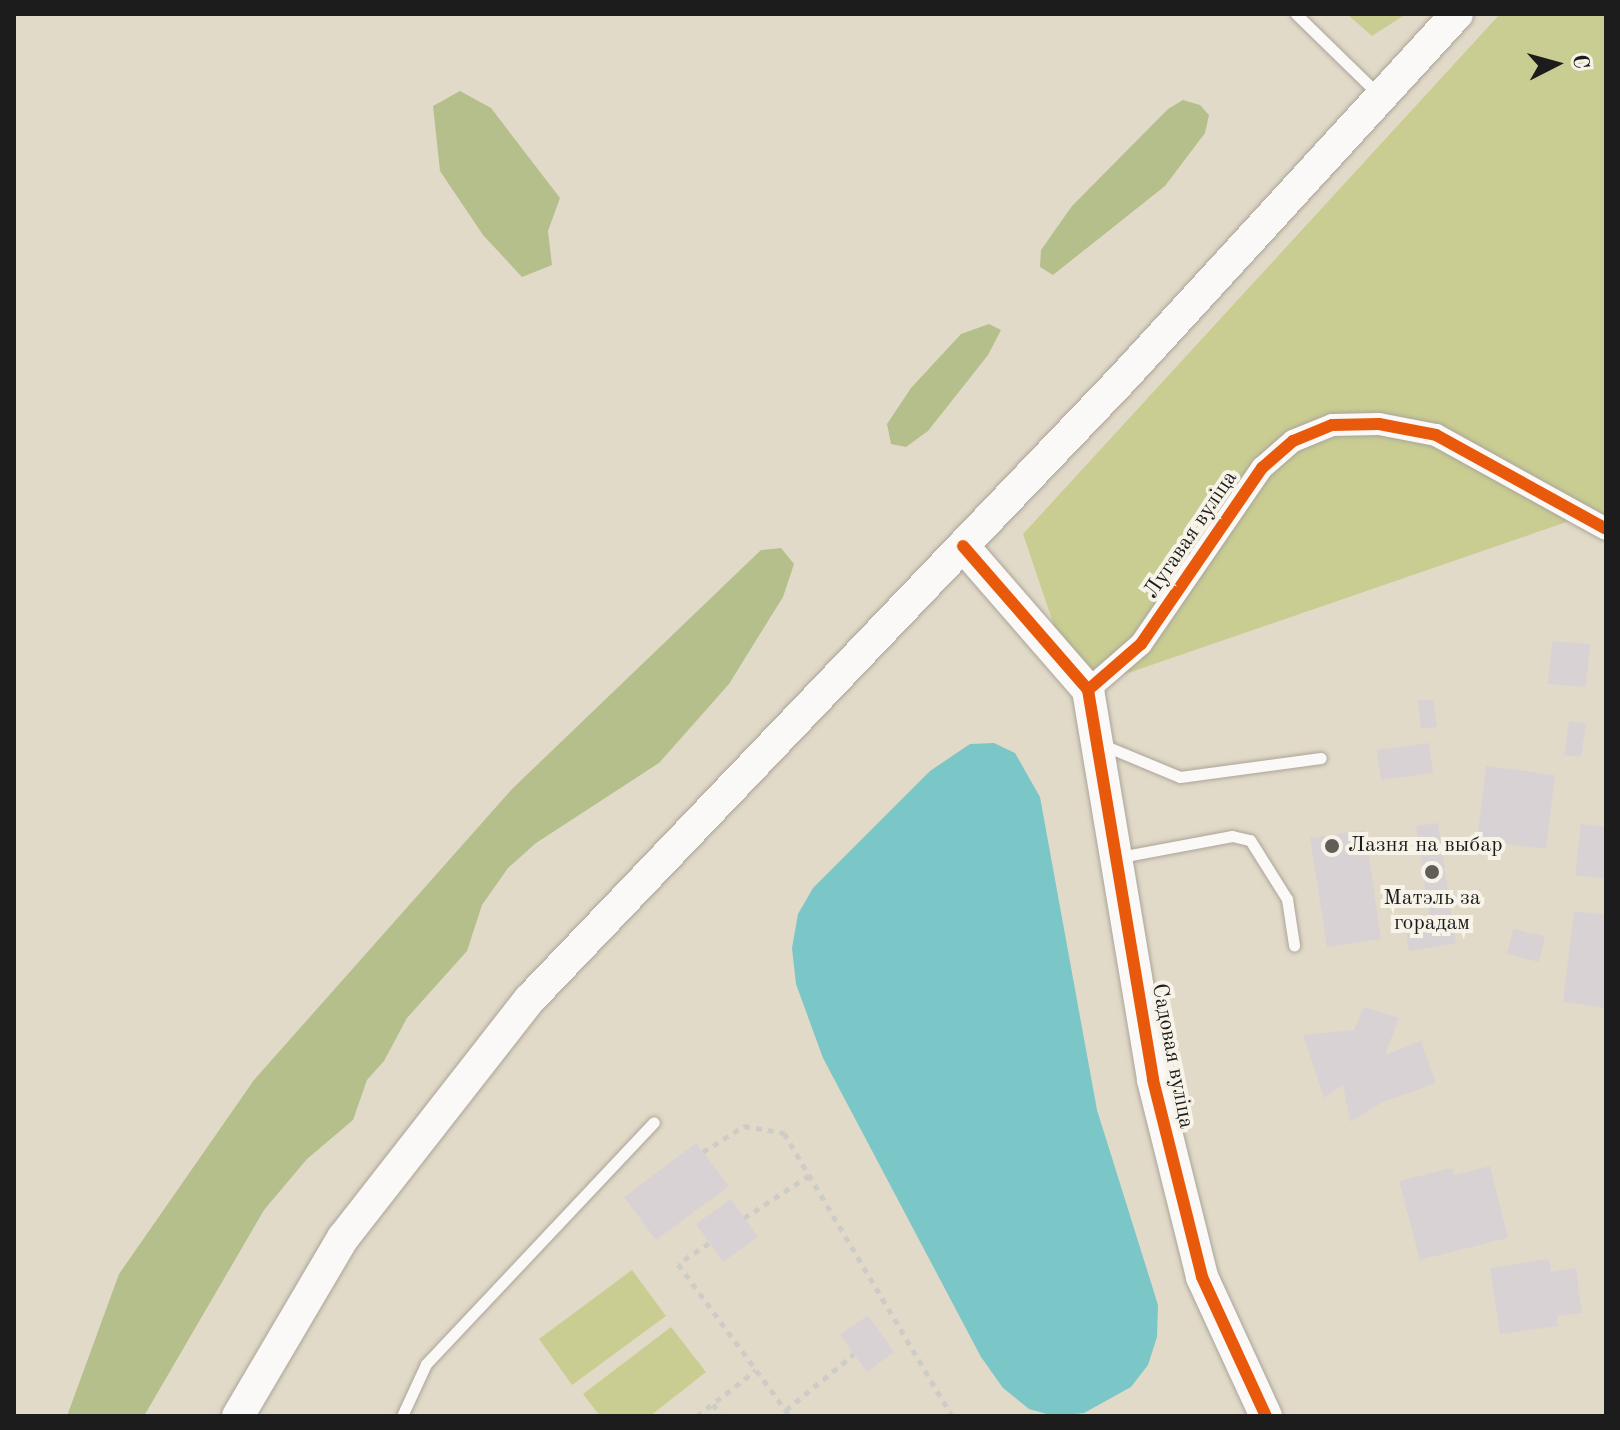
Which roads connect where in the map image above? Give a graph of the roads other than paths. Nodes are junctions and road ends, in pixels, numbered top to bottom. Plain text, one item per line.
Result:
1 (1296, 14) edge
2 (1457, 14) edge
3 (1382, 97) junction
4 (1606, 529) edge
5 (963, 546) junction
6 (1088, 690) junction
7 (1099, 743) junction
8 (1321, 758) dead end
9 (1116, 858) junction
10 (1294, 945) dead end
11 (654, 1122) dead end
12 (238, 1416) edge
13 (402, 1416) edge
14 (1266, 1416) edge

1 - 3 lane
2 - 3 main road
3 - 5 main road
4 - 6 street, Лугавая вуліца
5 - 6 main road
5 - 12 main road
6 - 7 main road, Садовая вуліца
7 - 8 lane
7 - 9 main road, Садовая вуліца
9 - 10 lane
9 - 14 main road, Садовая вуліца
11 - 13 lane

